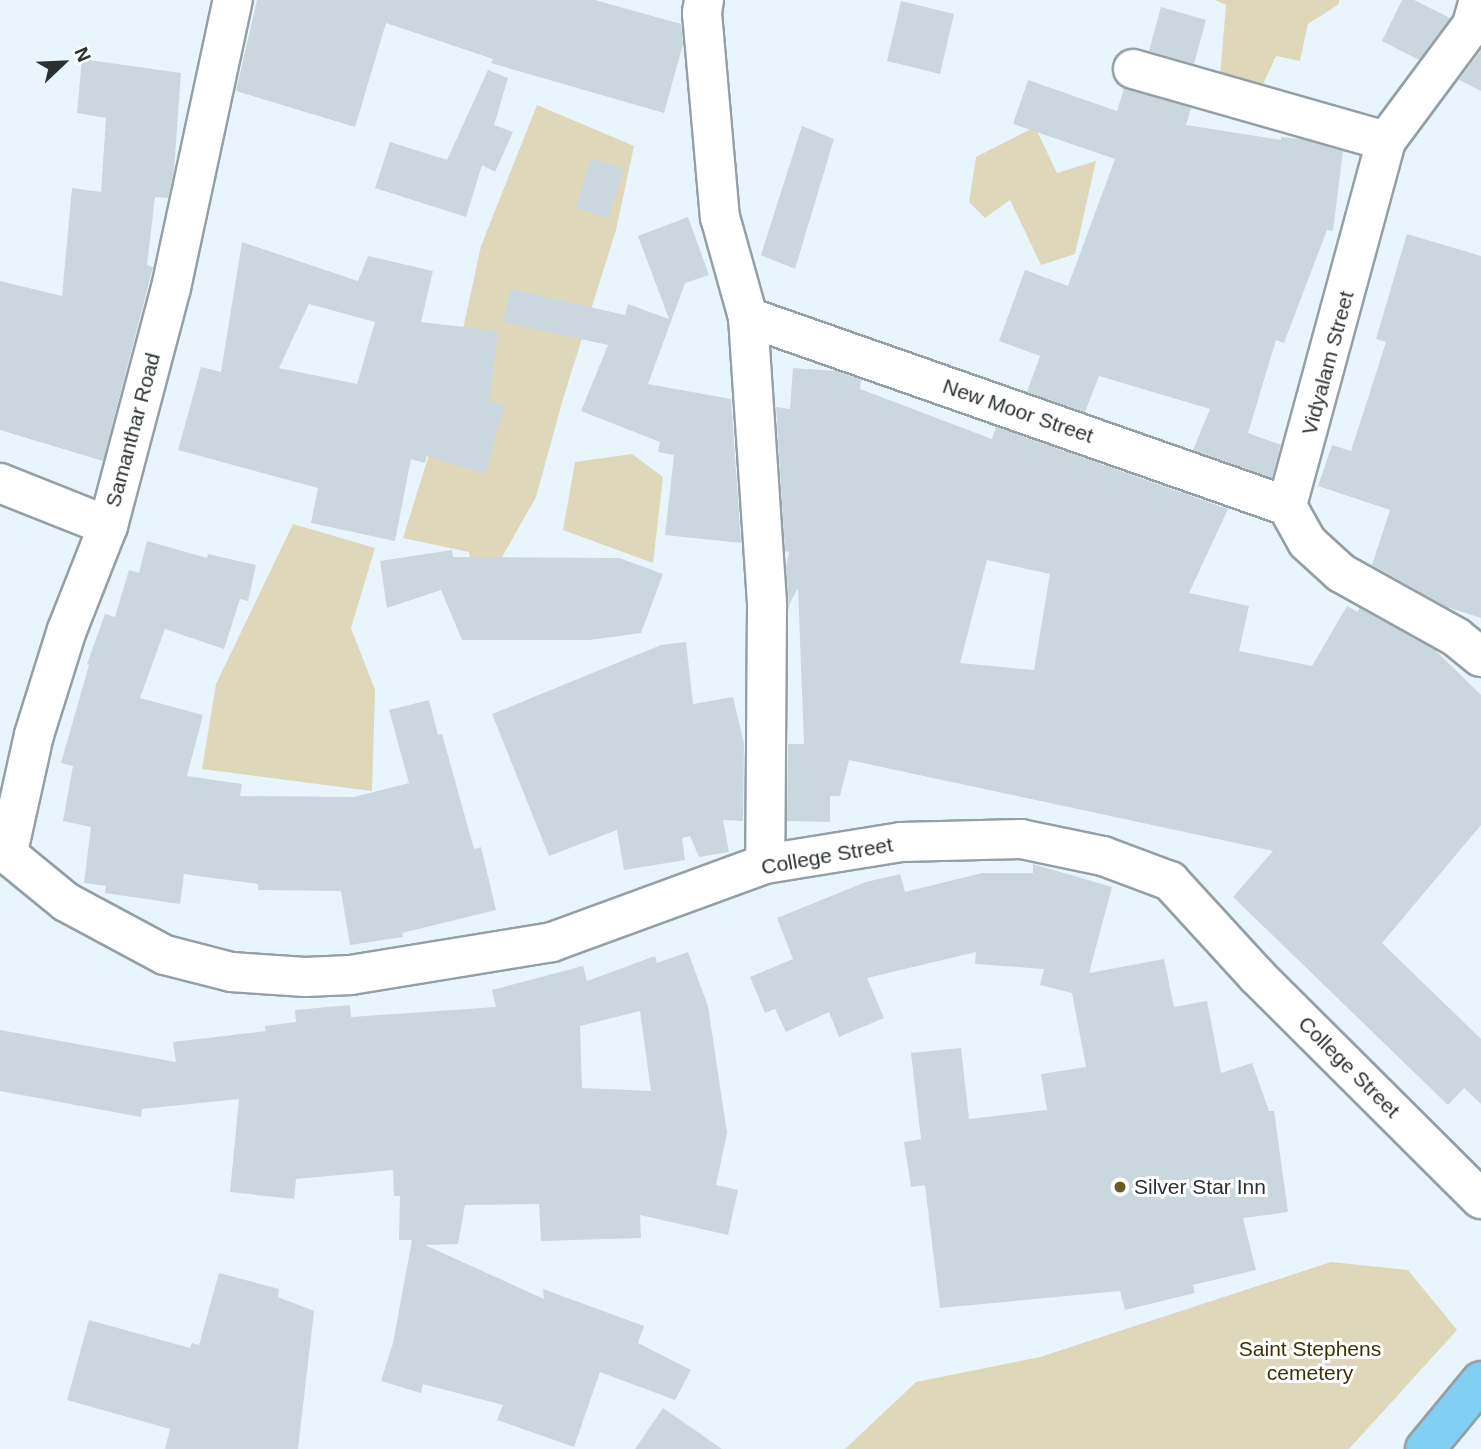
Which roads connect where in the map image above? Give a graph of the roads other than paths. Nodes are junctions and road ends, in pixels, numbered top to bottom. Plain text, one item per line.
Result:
1 (233, 0) edge
2 (704, 0) edge
3 (1479, 0) edge
4 (1133, 69) dead end
5 (1386, 141) junction
6 (748, 317) junction
7 (0, 483) edge
8 (1287, 506) junction
9 (108, 526) junction
10 (1481, 657) edge
11 (4, 850) edge
12 (765, 864) junction
13 (1481, 1199) edge
14 (1481, 1381) edge
15 (1425, 1449) edge

1 - 9 street, Samanthar Road
2 - 6 street
3 - 5 street, Vidyalam Street
4 - 5 street
5 - 8 street, Vidyalam Street
6 - 8 street, New Moor Street
6 - 12 street
7 - 9 street
8 - 10 street
9 - 11 street, Samanthar Road
11 - 12 street, College Street
12 - 13 street, College Street
14 - 15 main road

